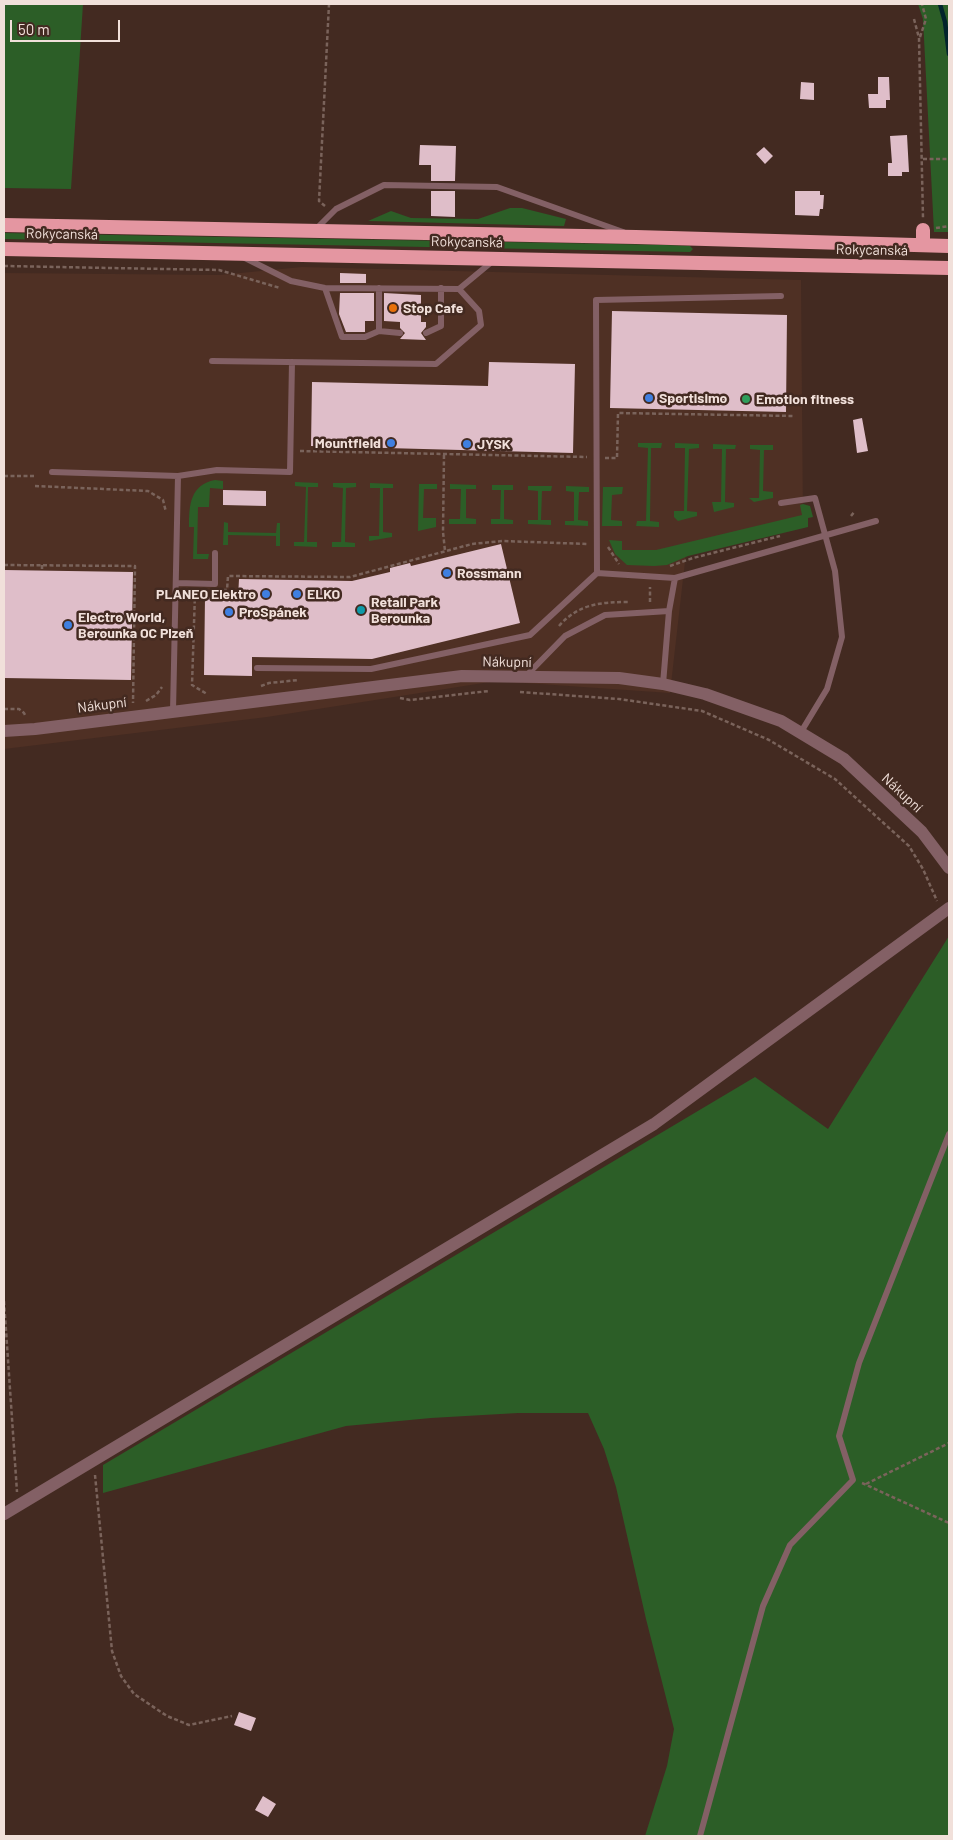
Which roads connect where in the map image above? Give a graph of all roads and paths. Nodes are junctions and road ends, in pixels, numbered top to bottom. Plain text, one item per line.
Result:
1 (329, 4) edge
2 (922, 4) edge
3 (914, 19) dead end
4 (919, 38) junction
5 (923, 159) junction
6 (949, 159) edge
7 (336, 209) junction
8 (4, 225) edge
9 (949, 226) edge
10 (923, 230) junction
11 (314, 231) junction
12 (636, 237) junction
13 (923, 245) junction
14 (949, 246) edge
15 (4, 249) edge
16 (235, 253) junction
17 (496, 259) junction
18 (949, 268) edge
19 (325, 288) junction
20 (379, 288) junction
21 (441, 288) junction
22 (459, 289) junction
23 (781, 296) dead end
24 (379, 331) junction
25 (400, 333) dead end
26 (426, 333) dead end
27 (212, 361) dead end
28 (292, 362) junction
29 (794, 416) dead end
30 (290, 451) junction
31 (444, 455) junction
32 (597, 458) junction
33 (52, 472) dead end
34 (4, 476) edge
35 (35, 476) dead end
36 (178, 476) junction
37 (35, 486) dead end
38 (781, 503) dead end
39 (855, 511) dead end
40 (846, 518) dead end
41 (166, 519) dead end
42 (876, 521) dead end
43 (786, 534) dead end
44 (827, 537) junction
45 (596, 544) junction
46 (445, 551) junction
47 (215, 553) dead end
48 (4, 564) edge
49 (42, 565) junction
50 (626, 568) dead end
51 (666, 568) dead end
52 (42, 570) dead end
53 (597, 572) junction
54 (675, 578) junction
55 (177, 583) junction
56 (203, 590) dead end
57 (219, 590) dead end
58 (631, 602) dead end
59 (640, 602) dead end
60 (671, 602) junction
61 (669, 611) junction
62 (559, 627) dead end
63 (257, 668) dead end
64 (525, 678) junction
65 (307, 679) dead end
66 (164, 680) dead end
67 (663, 684) junction
68 (254, 689) dead end
69 (491, 691) dead end
70 (520, 692) dead end
71 (213, 695) dead end
72 (394, 697) dead end
73 (142, 703) dead end
74 (125, 706) dead end
75 (4, 709) edge
76 (173, 711) junction
77 (19, 720) dead end
78 (4, 731) edge
79 (800, 732) junction
80 (949, 868) edge
81 (948, 910) edge
82 (949, 1134) edge
83 (4, 1302) edge
84 (949, 1443) edge
85 (94, 1461) junction
86 (853, 1480) junction
87 (866, 1484) junction
88 (18, 1505) junction
89 (4, 1514) edge
90 (949, 1523) edge
91 (232, 1716) dead end
92 (700, 1836) edge

1 - 7 path
2 - 4 path
3 - 4 path
4 - 5 path
5 - 6 path
5 - 10 path
7 - 11 lane
7 - 12 lane
8 - 11 highway, Rokycanská
9 - 10 path
10 - 13 highway
11 - 12 highway, Rokycanská
12 - 13 highway, Rokycanská
13 - 14 highway, Rokycanská
15 - 16 highway, Rokycanská
16 - 17 highway, Rokycanská
16 - 19 lane
17 - 18 highway, Rokycanská
17 - 22 lane
19 - 20 lane
19 - 24 lane
20 - 21 lane
20 - 24 lane
21 - 22 lane
21 - 26 lane
22 - 28 lane
23 - 32 lane
24 - 25 lane
27 - 28 lane
28 - 30 lane
29 - 32 path
30 - 31 path
30 - 36 lane
31 - 32 path
31 - 46 path
32 - 45 lane
33 - 36 lane
34 - 35 path
36 - 55 lane
37 - 41 path
38 - 44 lane
39 - 40 path
42 - 44 lane
43 - 51 path
44 - 54 lane
44 - 79 lane
45 - 46 path
45 - 50 path
45 - 53 lane
46 - 57 path
47 - 55 lane
48 - 49 path
49 - 52 path
49 - 74 path
53 - 54 lane
53 - 63 lane
54 - 60 lane
55 - 76 lane
56 - 71 path
58 - 62 path
59 - 60 path
60 - 61 lane
61 - 64 lane
61 - 67 lane
64 - 67 street, Nákupní
64 - 76 street, Nákupní
65 - 68 path
66 - 73 path
67 - 79 street, Nákupní
69 - 72 path
70 - 81 path
75 - 77 path
76 - 78 street, Nákupní
79 - 80 street, Nákupní
81 - 85 street
82 - 86 lane
83 - 88 path
84 - 87 path
85 - 88 street
85 - 91 path
86 - 87 path
86 - 92 lane
87 - 90 path
88 - 89 street

